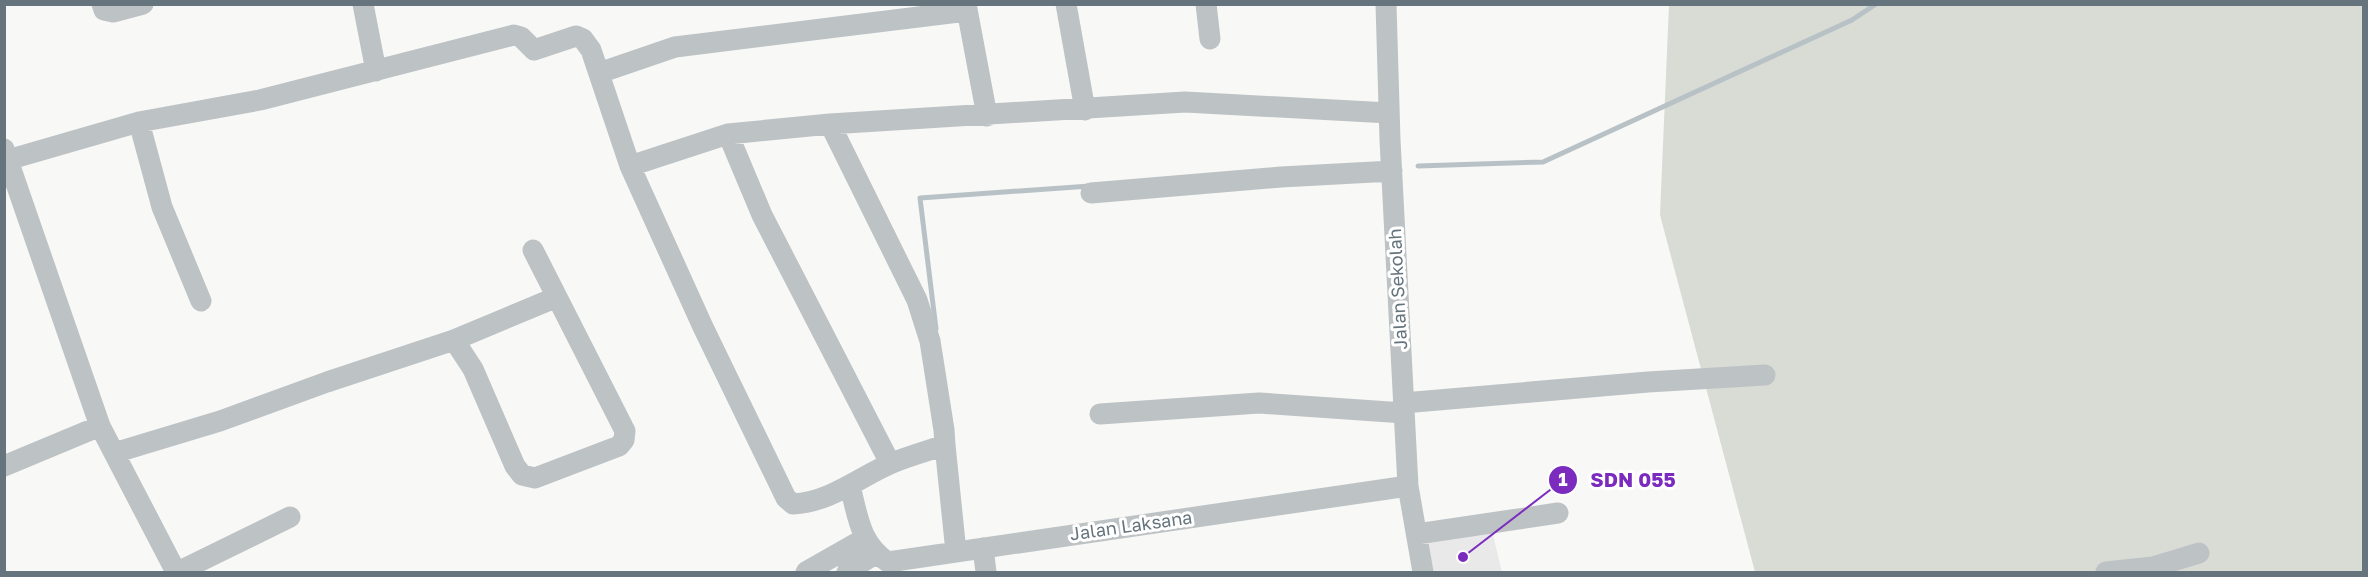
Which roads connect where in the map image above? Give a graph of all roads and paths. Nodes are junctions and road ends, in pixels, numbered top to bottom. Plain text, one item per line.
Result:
1 (102, 4) edge
2 (143, 4) edge
3 (363, 4) edge
4 (1066, 4) edge
5 (1206, 4) edge
6 (1386, 4) edge
7 (966, 8) edge
8 (1210, 39) dead end
9 (376, 71) junction
10 (599, 73) junction
11 (1085, 110) junction
12 (1389, 113) junction
13 (987, 116) junction
14 (139, 122) junction
15 (830, 124) junction
16 (728, 134) junction
17 (5, 157) edge
18 (630, 166) junction
19 (1392, 168) junction
20 (1090, 193) dead end
21 (533, 250) dead end
22 (557, 297) junction
23 (201, 301) dead end
24 (454, 340) junction
25 (1766, 375) dead end
26 (1404, 408) junction
27 (1100, 414) dead end
28 (100, 426) junction
29 (945, 445) junction
30 (114, 453) junction
31 (891, 463) junction
32 (4, 466) edge
33 (850, 486) junction
34 (1408, 486) junction
35 (1558, 513) dead end
36 (290, 517) dead end
37 (1417, 534) junction
38 (870, 547) junction
39 (983, 548) junction
40 (956, 552) junction
41 (2199, 553) dead end
42 (919, 565) edge
43 (812, 571) edge
44 (177, 573) edge
45 (847, 573) edge
46 (986, 573) edge
47 (1423, 573) edge
48 (2106, 573) edge

1 - 2 street
3 - 9 street
4 - 11 street
5 - 8 street
6 - 12 street, Jalan Sekolah
7 - 10 street
7 - 13 street
9 - 10 street
9 - 14 street
10 - 18 street
11 - 12 street
11 - 13 street
12 - 19 street, Jalan Sekolah
13 - 15 street
14 - 17 street
14 - 23 street
15 - 16 street
15 - 29 street
16 - 18 street
16 - 31 street
17 - 28 street
18 - 33 street
19 - 20 street
19 - 26 street, Jalan Sekolah
21 - 22 street
22 - 24 street
22 - 24 street
24 - 30 street
25 - 26 street
26 - 27 street
26 - 34 street, Jalan Sekolah
28 - 30 street
28 - 32 street
29 - 31 street
29 - 40 street
30 - 44 street
31 - 33 street
33 - 38 street
34 - 37 street, Jalan Sekolah
34 - 39 street, Jalan Laksana
35 - 37 street
36 - 44 street
37 - 47 street, Jalan Sekolah
38 - 42 street, Jalan Laksana
38 - 43 street
38 - 45 street
39 - 40 street, Jalan Laksana
39 - 46 street
40 - 42 street, Jalan Laksana
41 - 48 street

